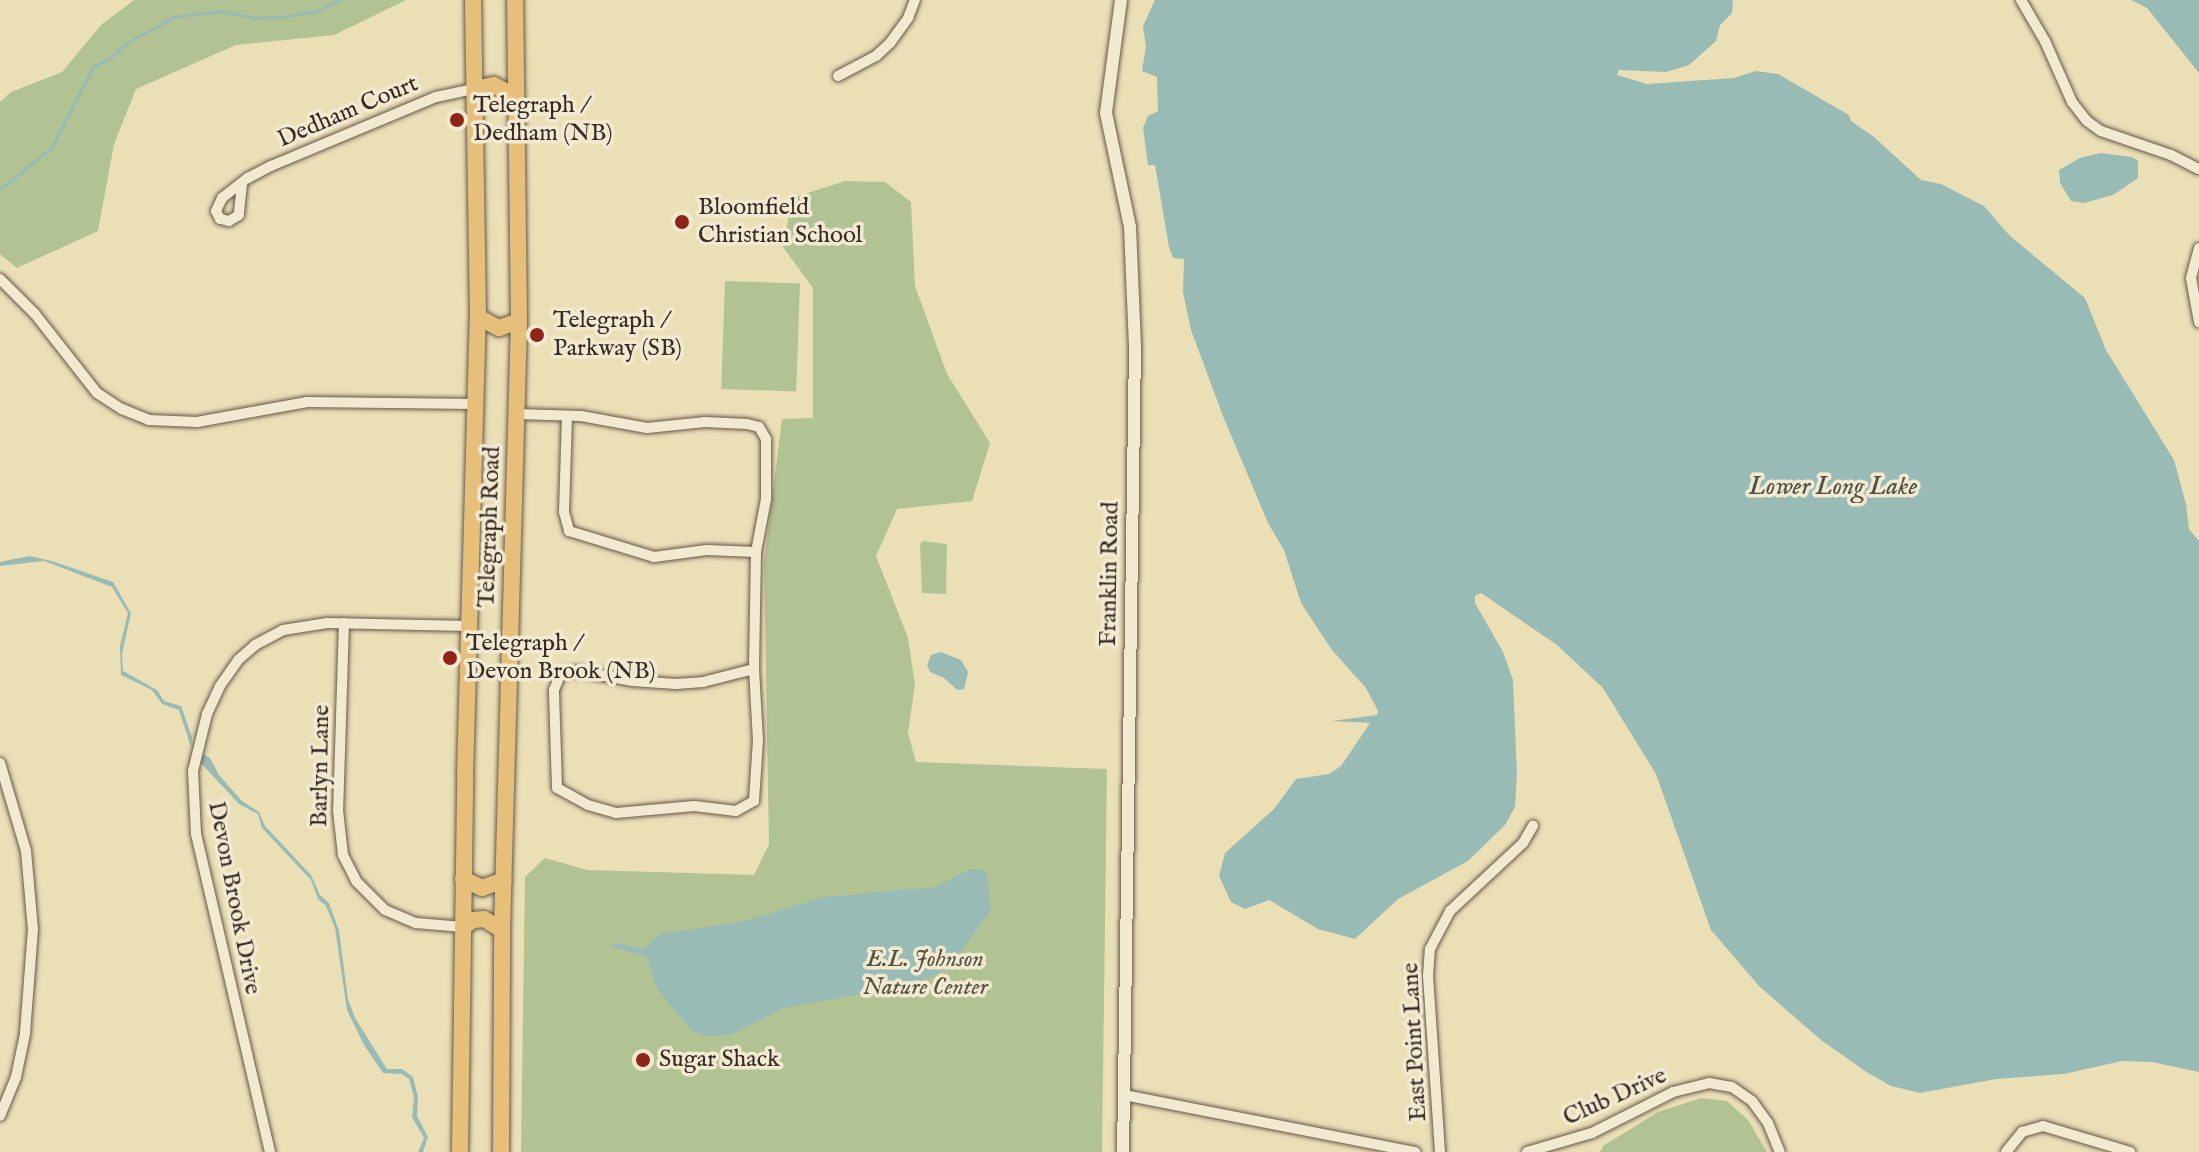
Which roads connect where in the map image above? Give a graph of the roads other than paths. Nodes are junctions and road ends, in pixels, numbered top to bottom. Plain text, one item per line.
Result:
1 (473, 0) edge
2 (515, 0) edge
3 (915, 0) edge
4 (1121, 0) edge
5 (2021, 0) edge
6 (838, 76) dead end
7 (475, 89) junction
8 (516, 97) junction
9 (2199, 169) edge
10 (242, 184) dead end
11 (2199, 248) edge
12 (0, 279) edge
13 (478, 317) junction
14 (519, 321) junction
15 (2199, 322) edge
16 (476, 404) junction
17 (517, 414) junction
18 (567, 416) junction
19 (756, 552) junction
20 (344, 623) junction
21 (469, 626) junction
22 (754, 669) junction
23 (0, 763) edge
24 (1533, 826) dead end
25 (463, 879) junction
26 (504, 880) junction
27 (463, 927) junction
28 (502, 930) junction
29 (1124, 1095) junction
30 (0, 1116) edge
31 (270, 1152) edge
32 (460, 1152) edge
33 (501, 1152) edge
34 (1123, 1152) edge
35 (1415, 1152) edge
36 (1440, 1152) edge
37 (1527, 1152) edge
38 (1780, 1152) edge
39 (2006, 1152) edge
40 (2130, 1152) edge

1 - 7 highway, Telegraph Road
2 - 8 highway, Telegraph Road
3 - 6 street
4 - 29 street, Franklin Road
5 - 9 street
7 - 8 highway
7 - 10 street, Dedham Court
7 - 13 highway, Telegraph Road
8 - 14 highway, Telegraph Road
11 - 15 street
12 - 16 street
13 - 14 highway
13 - 16 highway, Telegraph Road
14 - 17 highway, Telegraph Road
16 - 21 highway, Telegraph Road
17 - 18 street
17 - 26 highway, Telegraph Road
18 - 19 street
18 - 19 street
19 - 22 street
20 - 21 street, Devon Brook Drive
20 - 27 street, Barlyn Lane
20 - 31 street, Devon Brook Drive
21 - 25 highway, Telegraph Road
22 - 22 street
23 - 30 street
24 - 36 street, East Point Lane
25 - 26 highway
25 - 27 highway, Telegraph Road
26 - 28 highway, Telegraph Road
27 - 28 highway
27 - 32 highway, Telegraph Road
28 - 33 highway, Telegraph Road
29 - 34 street, Franklin Road
29 - 35 street
37 - 38 street, Club Drive
39 - 40 street

